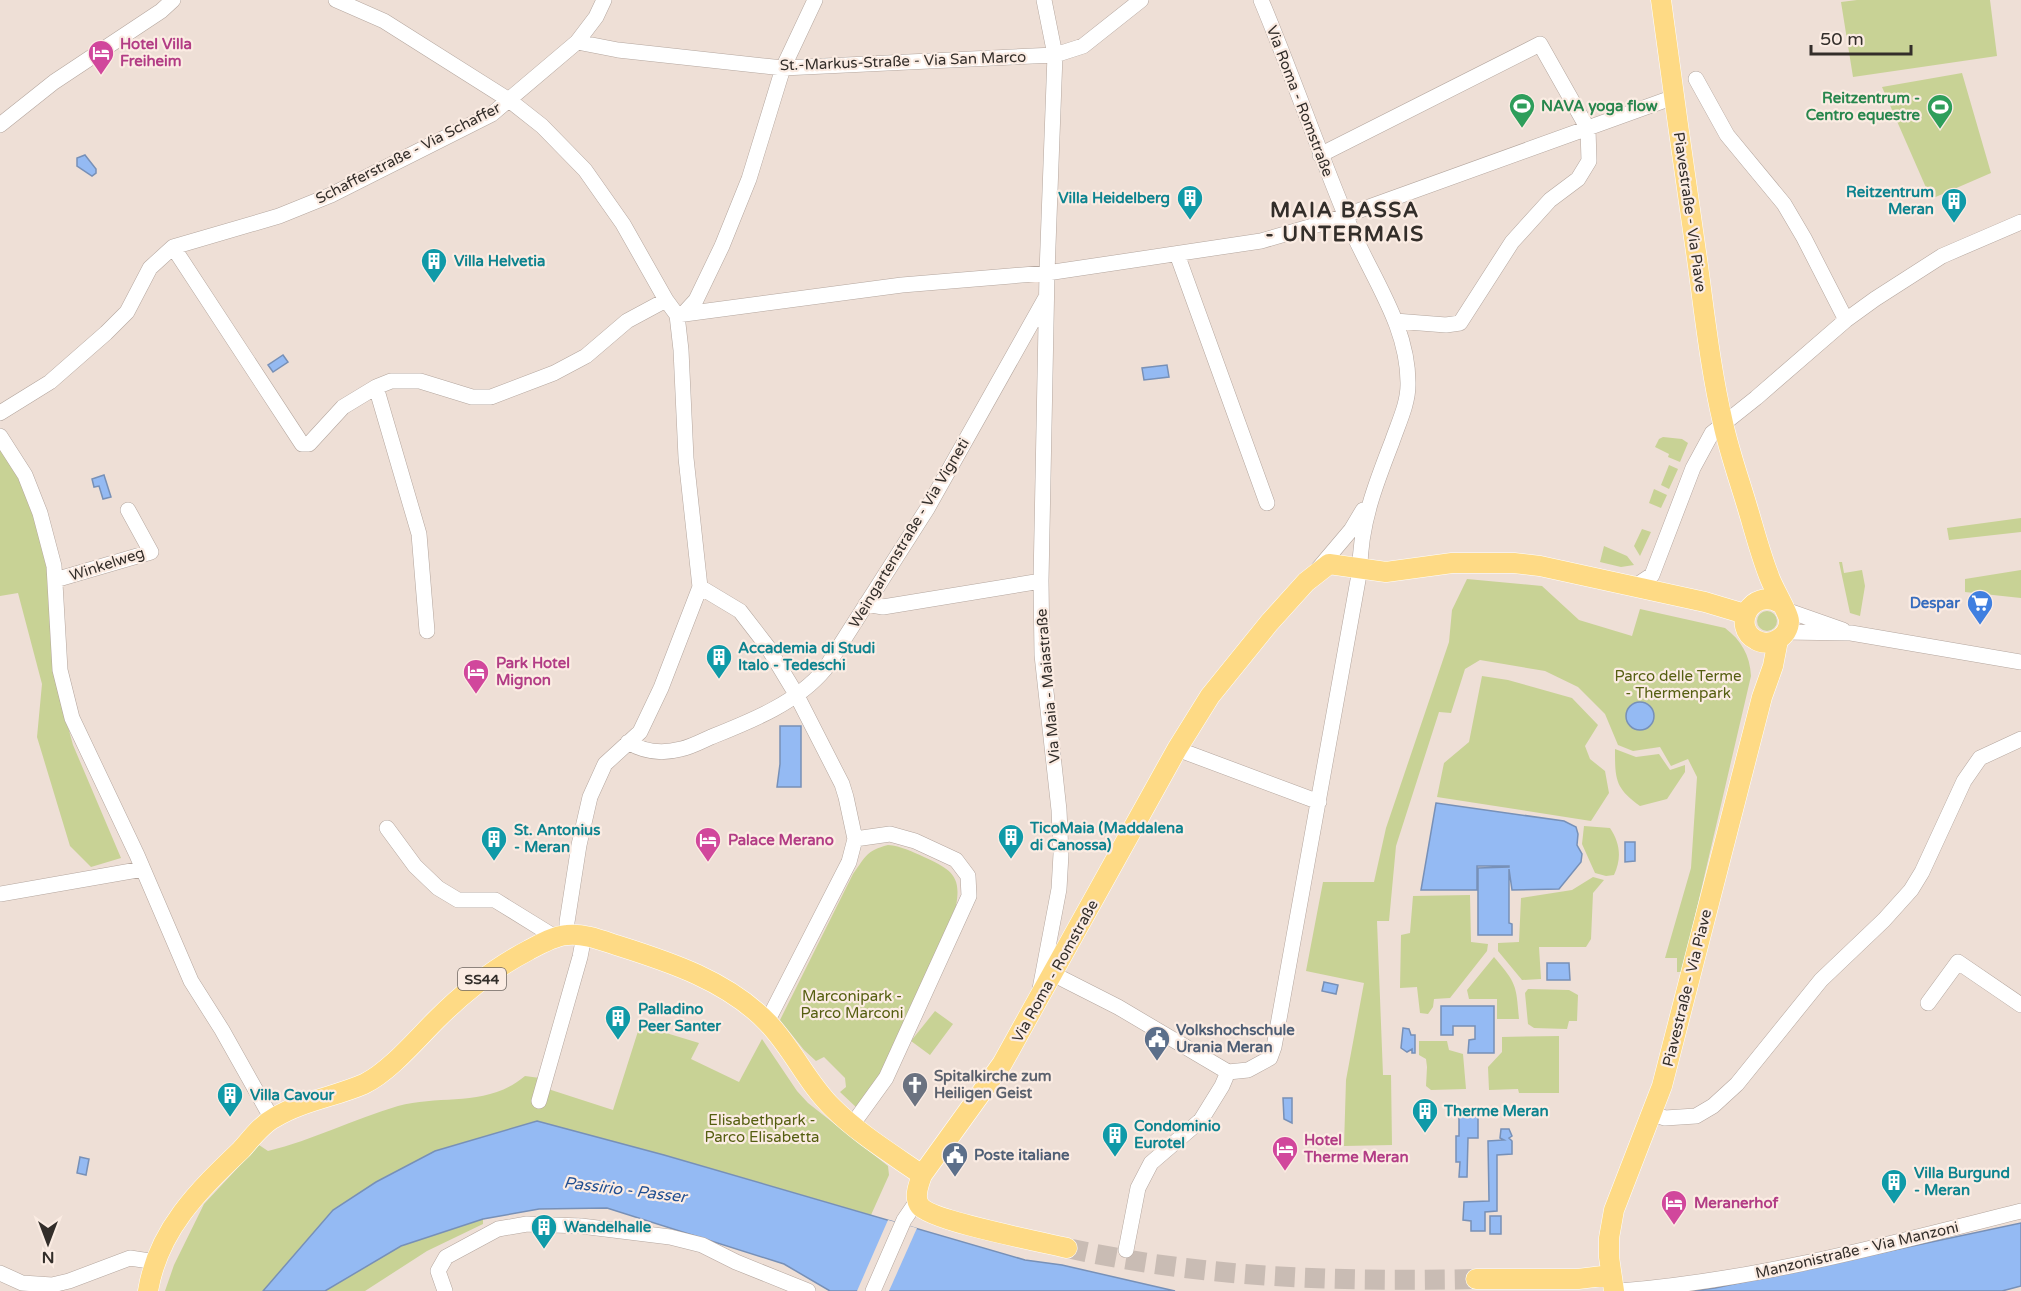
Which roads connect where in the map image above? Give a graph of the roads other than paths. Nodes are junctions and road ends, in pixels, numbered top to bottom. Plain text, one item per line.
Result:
1 (174, 0) edge
2 (603, 0) edge
3 (814, 0) edge
4 (1044, 0) edge
5 (1141, 0) edge
6 (1261, 0) edge
7 (1661, 0) edge
8 (341, 1) edge
9 (577, 42) junction
10 (1055, 55) junction
11 (783, 68) junction
12 (1696, 79) dead end
13 (1674, 97) junction
14 (509, 100) junction
15 (0, 125) edge
16 (1588, 129) junction
17 (1320, 155) junction
18 (1343, 208) junction
19 (2021, 222) edge
20 (173, 247) junction
21 (1177, 254) junction
22 (1047, 273) junction
23 (1047, 297) junction
24 (666, 300) junction
25 (677, 315) junction
26 (1846, 320) junction
27 (1395, 321) junction
28 (376, 387) junction
29 (0, 413) edge
30 (1723, 424) junction
31 (0, 436) edge
32 (1371, 497) junction
33 (1267, 502) dead end
34 (128, 510) dead end
35 (1360, 569) junction
36 (1316, 572) junction
37 (55, 580) junction
38 (1041, 581) junction
39 (700, 587) junction
40 (1634, 587) junction
41 (866, 604) junction
42 (1777, 604) junction
43 (1745, 614) junction
44 (428, 631) dead end
45 (1851, 633) junction
46 (1782, 636) junction
47 (1756, 640) junction
48 (2021, 662) edge
49 (796, 694) junction
50 (1762, 697) junction
51 (2021, 739) edge
52 (628, 742) junction
53 (1175, 753) junction
54 (1319, 802) junction
55 (387, 828) dead end
56 (855, 839) junction
57 (142, 869) junction
58 (1, 893) edge
59 (568, 937) junction
60 (1053, 974) junction
61 (1038, 1001) junction
62 (1928, 1003) dead end
63 (2021, 1005) edge
64 (767, 1022) junction
65 (1228, 1072) junction
66 (539, 1101) dead end
67 (1652, 1114) junction
68 (272, 1119) junction
69 (852, 1125) junction
70 (922, 1175) junction
71 (917, 1201) junction
72 (2021, 1211) edge
73 (1067, 1248) tunnel mouth
74 (1126, 1250) dead end
75 (156, 1262) junction
76 (0, 1273) edge
77 (1476, 1279) tunnel mouth
78 (1615, 1286) edge
79 (148, 1291) edge
80 (445, 1291) edge
81 (808, 1291) edge
82 (873, 1291) edge

1 - 15 street
2 - 9 street, Schafferstraße - Via Schaffer
3 - 11 street
4 - 10 street, Via Maia - Maiastraße
5 - 10 street, St.-Markus-Straße - Via San Marco
6 - 17 street, Via Roma - Romstraße
7 - 13 main road, Piavestraße - Via Piave
8 - 14 street
9 - 11 street, St.-Markus-Straße - Via San Marco
9 - 14 street, Schafferstraße - Via Schaffer
10 - 11 street, St.-Markus-Straße - Via San Marco
10 - 22 street, Via Maia - Maiastraße
11 - 25 street
12 - 26 street
13 - 16 street
13 - 30 main road, Piavestraße - Via Piave
14 - 20 street, Schafferstraße - Via Schaffer
14 - 24 street
16 - 17 street
16 - 18 street
16 - 27 street
17 - 18 street, Via Roma - Romstraße
18 - 21 street
18 - 27 street, Via Roma - Romstraße
19 - 26 street
20 - 28 street
20 - 29 street, Schafferstraße - Via Schaffer
21 - 22 street
21 - 33 street
22 - 23 street, Via Maia - Maiastraße
22 - 25 street
23 - 38 street, Via Maia - Maiastraße
23 - 41 street, Weingartenstraße - Via Vigneti
24 - 25 street
24 - 28 street
25 - 39 street
26 - 30 street
27 - 32 street
28 - 44 street
30 - 40 street
30 - 42 main road, Piavestraße - Via Piave
31 - 37 street
32 - 35 street
32 - 36 street
34 - 37 street, Winkelweg
35 - 36 main road
35 - 40 main road
35 - 54 street
36 - 53 main road, Via Roma - Romstraße
37 - 57 street
38 - 41 street
38 - 61 street, Via Maia - Maiastraße
39 - 49 street
39 - 52 street
40 - 43 main road
41 - 49 street, Weingartenstraße - Via Vigneti
42 - 43 main road
42 - 45 street
42 - 46 main road, Piavestraße - Via Piave
43 - 47 main road, Piavestraße - Via Piave
45 - 46 street
45 - 48 street
46 - 47 main road
46 - 50 main road, Piavestraße - Via Piave
47 - 50 main road, Piavestraße - Via Piave
49 - 52 street, Weingartenstraße - Via Vigneti
49 - 56 street
50 - 67 main road, Piavestraße - Via Piave
51 - 67 street
52 - 59 street
53 - 54 street
53 - 60 main road, Via Roma - Romstraße
54 - 65 street
55 - 59 street
56 - 64 street
56 - 69 street
57 - 58 street
57 - 68 street
59 - 64 main road
59 - 66 street
59 - 68 main road, SS44
60 - 61 main road, Via Roma - Romstraße
60 - 65 street
61 - 70 main road, Via Roma - Romstraße
62 - 63 street
64 - 69 main road
65 - 74 street
67 - 78 main road, Piavestraße - Via Piave
68 - 75 main road, SS44
69 - 70 main road
70 - 71 main road
71 - 73 main road
71 - 82 street
72 - 78 street, Manzonistraße - Via Manzoni
75 - 76 street
75 - 79 main road, SS44
77 - 78 main road
80 - 81 street

